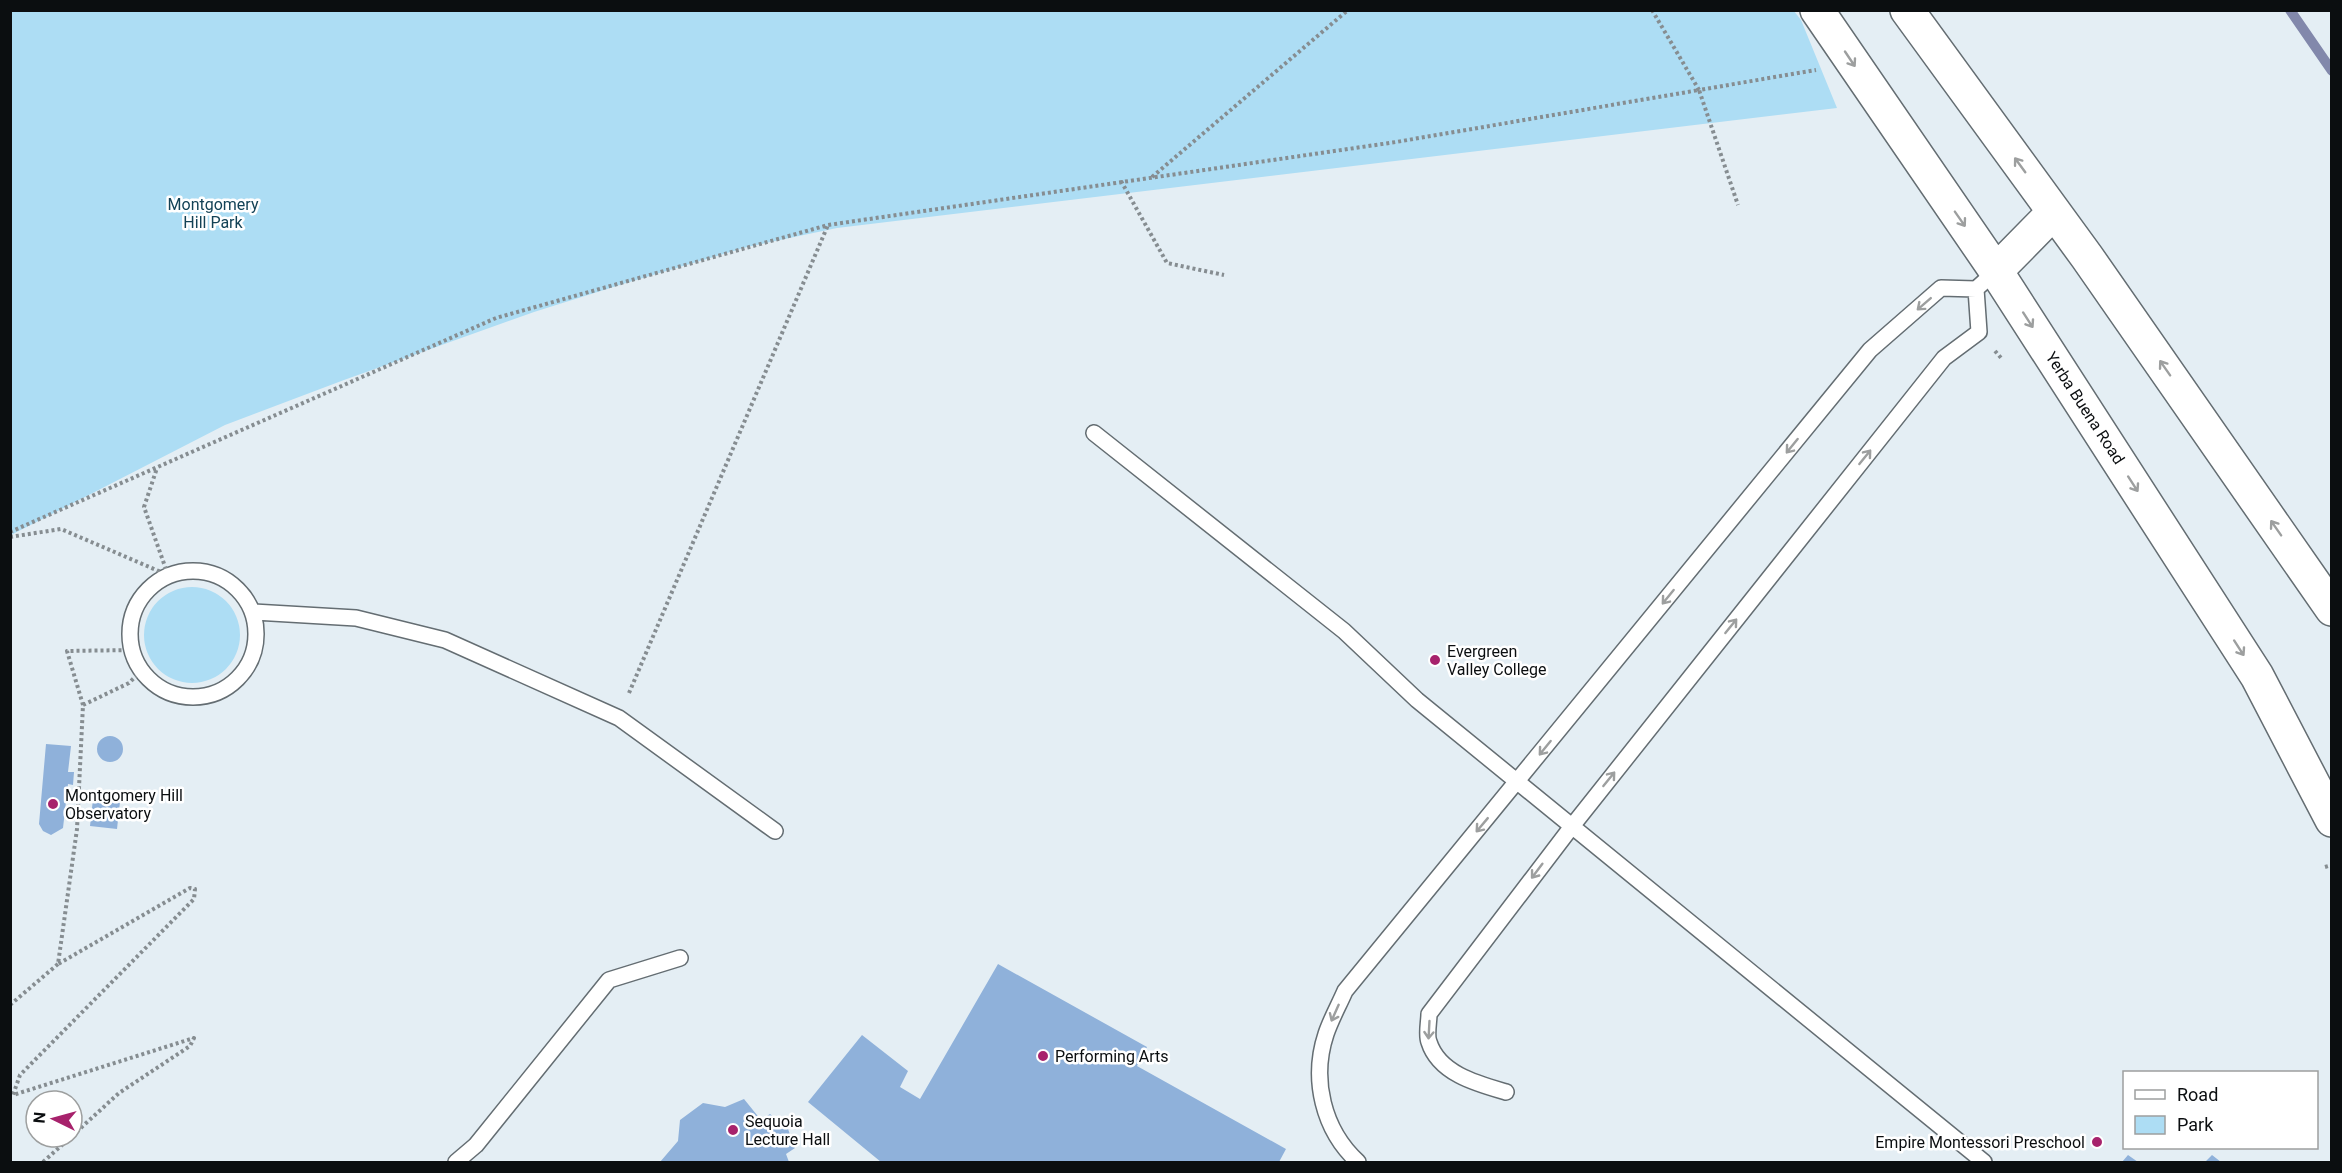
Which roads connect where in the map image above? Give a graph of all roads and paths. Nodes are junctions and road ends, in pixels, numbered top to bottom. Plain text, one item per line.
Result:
1 (1348, 10) edge
2 (1652, 10) edge
3 (1817, 10) edge
4 (1907, 10) edge
5 (1823, 69) dead end
6 (1698, 90) junction
7 (1152, 177) junction
8 (1121, 181) junction
9 (1738, 205) dead end
10 (2054, 212) junction
11 (828, 225) junction
12 (1224, 275) dead end
13 (1986, 280) junction
14 (1094, 432) dead end
15 (157, 468) junction
16 (10, 532) edge
17 (10, 537) edge
18 (168, 575) junction
19 (2331, 609) edge
20 (253, 612) junction
21 (131, 650) junction
22 (141, 671) junction
23 (83, 705) junction
24 (619, 718) junction
25 (1519, 780) junction
26 (2331, 820) edge
27 (1573, 825) junction
28 (775, 831) dead end
29 (2331, 865) edge
30 (2325, 867) dead end
31 (680, 958) dead end
32 (57, 964) junction
33 (10, 1005) edge
34 (32, 1089) edge
35 (24, 1092) edge
36 (1506, 1092) dead end
37 (84, 1124) edge
38 (57, 1149) edge
39 (43, 1162) edge
40 (456, 1162) edge
41 (1358, 1162) edge
42 (1984, 1162) edge

1 - 7 path
2 - 6 path
3 -> 13 street, Yerba Buena Road
10 -> 4 street
5 - 6 path
6 - 7 path
6 - 9 path
7 - 8 path
8 - 11 path
8 - 12 path
10 - 13 street
19 -> 10 street
11 - 15 path
11 - 24 path
13 -> 25 lane
13 -> 26 street, Yerba Buena Road
27 -> 13 lane
14 - 25 lane
15 - 16 path
15 - 18 path
17 - 18 path
18 - 20 lane
18 - 21 lane
20 - 22 lane
20 - 24 lane
21 - 22 lane
21 - 23 path
22 - 23 path
23 - 32 path
24 - 28 lane
25 - 27 lane
25 -> 41 lane
27 -> 36 lane
27 - 42 lane
29 - 30 path
31 - 40 lane
32 - 33 path
32 - 35 path
34 - 37 path
38 - 39 path

